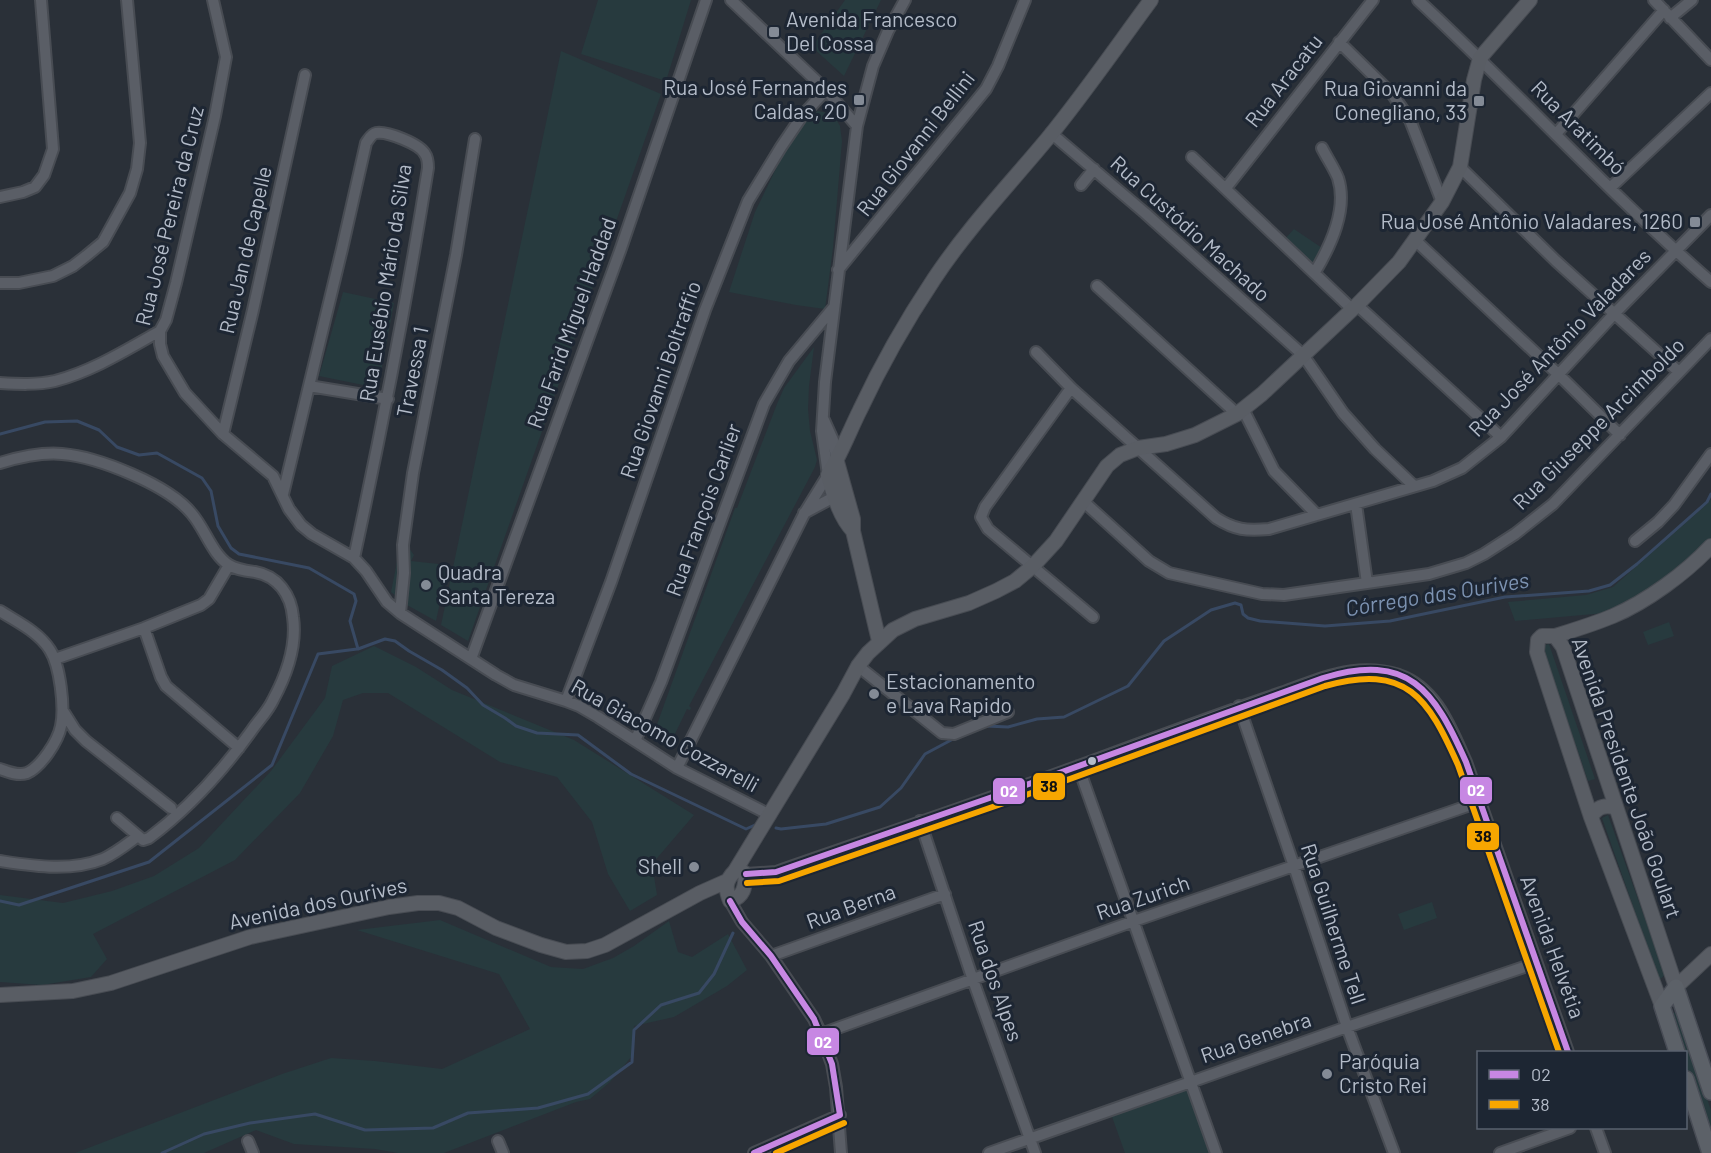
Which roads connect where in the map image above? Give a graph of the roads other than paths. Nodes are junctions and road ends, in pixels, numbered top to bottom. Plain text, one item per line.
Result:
1 (41, 0) edge
2 (127, 0) edge
3 (213, 0) edge
4 (706, 0) edge
5 (730, 0) edge
6 (905, 0) edge
7 (1025, 0) edge
8 (1151, 0) edge
9 (1373, 0) edge
10 (1418, 0) edge
11 (1530, 0) edge
12 (1654, 0) edge
13 (1692, 0) edge
14 (743, 4) edge
15 (1667, 14) junction
16 (1339, 42) junction
17 (1480, 58) junction
18 (1711, 60) edge
19 (305, 75) dead end
20 (826, 90) junction
21 (1711, 93) edge
22 (857, 126) junction
23 (1051, 133) junction
24 (1556, 134) junction
25 (475, 139) dead end
26 (1322, 148) dead end
27 (1192, 157) dead end
28 (1460, 167) junction
29 (1094, 169) junction
30 (1081, 184) dead end
31 (1226, 188) junction
32 (1611, 188) junction
33 (0, 197) edge
34 (1442, 202) junction
35 (1711, 215) edge
36 (1415, 240) junction
37 (1676, 251) junction
38 (838, 271) junction
39 (1315, 272) junction
40 (1711, 282) edge
41 (0, 283) edge
42 (1097, 286) dead end
43 (834, 307) junction
44 (1355, 307) junction
45 (1615, 313) junction
46 (160, 331) junction
47 (1711, 339) edge
48 (1036, 352) dead end
49 (1303, 355) junction
50 (1678, 372) junction
51 (1559, 375) junction
52 (0, 383) edge
53 (309, 386) junction
54 (1071, 388) junction
55 (388, 399) junction
56 (1240, 412) junction
57 (822, 417) junction
58 (223, 434) junction
59 (1620, 435) junction
60 (1502, 437) junction
61 (1138, 448) junction
62 (1711, 454) edge
63 (837, 462) junction
64 (0, 463) edge
65 (828, 475) junction
66 (1414, 486) junction
67 (839, 492) junction
68 (283, 494) junction
69 (1084, 502) junction
70 (1356, 504) junction
71 (804, 514) junction
72 (1317, 515) junction
73 (1635, 541) dead end
74 (1711, 546) edge
75 (354, 558) junction
76 (229, 565) junction
77 (1033, 566) junction
78 (1367, 583) junction
79 (387, 602) joint
80 (0, 611) edge
81 (400, 613) junction
82 (1093, 617) dead end
83 (144, 628) junction
84 (1555, 636) junction
85 (879, 641) junction
86 (471, 658) junction
87 (55, 660) junction
88 (858, 666) junction
89 (566, 700) junction
90 (1239, 706) junction
91 (63, 711) junction
92 (1008, 712) dead end
93 (635, 741) junction
94 (239, 748) junction
95 (1078, 766) junction
96 (676, 768) junction
97 (0, 769) edge
98 (1606, 778) junction
99 (1582, 787) junction
100 (1479, 802) junction
101 (171, 808) dead end
102 (1616, 808) junction
103 (770, 815) junction
104 (1590, 817) junction
105 (117, 818) dead end
106 (920, 821) junction
107 (138, 836) junction
108 (0, 861) edge
109 (1294, 866) junction
110 (737, 884) junction
111 (945, 894) junction
112 (1134, 921) junction
113 (1711, 954) edge
114 (771, 956) junction
115 (1536, 963) junction
116 (973, 980) junction
117 (1676, 987) junction
118 (0, 996) edge
119 (1662, 1006) junction
120 (1347, 1027) junction
121 (821, 1034) junction
122 (1567, 1051) edge
123 (1676, 1051) edge
124 (1191, 1082) junction
125 (1687, 1082) edge
126 (1711, 1092) edge
127 (840, 1115) junction
128 (1567, 1129) edge
129 (1596, 1129) edge
130 (1030, 1139) junction
131 (248, 1141) dead end
132 (498, 1141) dead end
133 (253, 1153) edge
134 (503, 1153) edge
135 (754, 1153) edge
136 (841, 1153) edge
137 (989, 1153) edge
138 (1035, 1153) edge
139 (1216, 1153) edge
140 (1394, 1153) edge
141 (1500, 1153) edge
142 (1605, 1153) edge
143 (1710, 1153) edge

1 - 33 street
2 - 41 street
3 - 46 street, Rua José Pereira da Cruz
4 - 86 street, Rua Farid Miguel Haddad
5 - 14 street
6 - 22 street
7 - 38 street, Rua Giovanni Bellini
8 - 23 street
9 - 16 street, Rua Aracatu
10 - 17 street, Rua Aratimbó
11 - 17 street
12 - 15 street
13 - 15 street
14 - 20 street
15 - 18 street
15 - 24 street
16 - 31 street, Rua Aracatu
16 - 34 street
17 - 24 street, Rua Aratimbó
17 - 28 street
19 - 58 street, Rua Jan de Capelle
20 - 22 street
20 - 89 street, Rua Giovanni Boltraffio
21 - 32 street
22 - 38 street
23 - 29 street, Rua Custódio Machado
23 - 63 street
24 - 32 street, Rua Aratimbó
25 - 81 street, Travessa 1
26 - 39 street
27 - 31 street
28 - 34 street
28 - 45 street
29 - 30 street
29 - 49 street, Rua Custódio Machado
31 - 39 street
32 - 37 street, Rua Aratimbó
34 - 36 street
35 - 37 street, Rua José Antônio Valadares
36 - 44 street
36 - 51 street
37 - 40 street, Rua Aratimbó
37 - 45 street, Rua José Antônio Valadares
38 - 43 street
39 - 44 street
42 - 56 street
43 - 57 street
43 - 93 street, Rua François Carlier
44 - 49 street
44 - 60 street
45 - 50 street
45 - 51 street, Rua José Antônio Valadares
46 - 52 street
46 - 58 street, Rua José Pereira da Cruz
47 - 50 street, Rua Giuseppe Arcimboldo
48 - 54 street, Rua José Antônio Valadares
49 - 56 street
49 - 66 street, Rua Custódio Machado
50 - 59 street, Rua Giuseppe Arcimboldo
51 - 59 street
51 - 60 street, Rua José Antônio Valadares
53 - 55 street
53 - 55 street, Rua Eusébio Mário da Silva
53 - 68 street, Rua Eusébio Mário da Silva
54 - 61 street, Rua José Antônio Valadares
54 - 77 street
55 - 75 street, Rua Eusébio Mário da Silva
56 - 61 street
56 - 72 street
57 - 63 street
57 - 65 street
58 - 68 street, Rua José Pereira da Cruz
59 - 78 street, Rua Giuseppe Arcimboldo
60 - 66 street, Rua José Antônio Valadares
61 - 69 street
61 - 72 street, Rua José Antônio Valadares
62 - 73 street
63 - 65 street
63 - 67 street
64 - 76 street
65 - 67 street
65 - 71 street
66 - 70 street, Rua José Antônio Valadares
67 - 71 street
67 - 85 street
68 - 75 street, Rua José Pereira da Cruz
69 - 77 street
69 - 78 street, Rua Giuseppe Arcimboldo
70 - 72 street, Rua José Antônio Valadares
70 - 78 street
71 - 96 street
74 - 84 street
75 - 79 street, Rua José Pereira da Cruz
76 - 83 street
76 - 94 street
77 - 82 street
77 - 85 street
79 - 81 street, Rua Giacomo Cozzarelli
80 - 87 street
81 - 86 street, Rua Giacomo Cozzarelli
83 - 87 street
83 - 94 street
84 - 98 street, Avenida Presidente João Goulart
84 - 99 street, Avenida Presidente João Goulart
85 - 88 street
86 - 89 street, Rua Giacomo Cozzarelli
87 - 91 street
88 - 92 street
88 - 103 street
89 - 93 street, Rua Giacomo Cozzarelli
90 - 95 street, Avenida Helvétia
90 - 100 street, Avenida Helvétia
90 - 109 street, Rua Guilherme Tell
91 - 97 street
91 - 101 street
93 - 96 street, Rua Giacomo Cozzarelli
94 - 107 street
95 - 106 street, Avenida Helvétia
95 - 112 street
96 - 103 street, Rua Giacomo Cozzarelli
98 - 99 street
98 - 102 street, Avenida Presidente João Goulart
99 - 104 street, Avenida Presidente João Goulart
100 - 109 street, Rua Zurich
100 - 115 street, Avenida Helvétia
102 - 104 street
102 - 117 street, Avenida Presidente João Goulart
103 - 110 street
104 - 119 street, Avenida Presidente João Goulart
105 - 107 street
106 - 110 street, Avenida Helvétia
106 - 111 street, Rua dos Alpes
107 - 108 street
109 - 112 street, Rua Zurich
109 - 120 street, Rua Guilherme Tell
110 - 114 street
110 - 118 street, Avenida dos Ourives
111 - 114 street, Rua Berna
111 - 116 street, Rua dos Alpes
112 - 116 street, Rua Zurich
112 - 124 street
113 - 117 street
114 - 121 street
115 - 120 street, Rua Genebra
115 - 122 street, Avenida Helvétia
116 - 121 street, Rua Zurich
116 - 130 street, Rua dos Alpes
117 - 119 main road
117 - 126 main road, Avenida Presidente João Goulart
119 - 123 main road, Avenida Presidente João Goulart
120 - 124 street, Rua Genebra
120 - 140 street, Rua Guilherme Tell
121 - 127 street
124 - 130 street, Rua Genebra
124 - 139 street
125 - 143 main road
127 - 135 street
127 - 136 street
128 - 141 street
129 - 142 street
130 - 137 street, Rua Genebra
130 - 138 street, Rua dos Alpes
131 - 133 street
132 - 134 street

